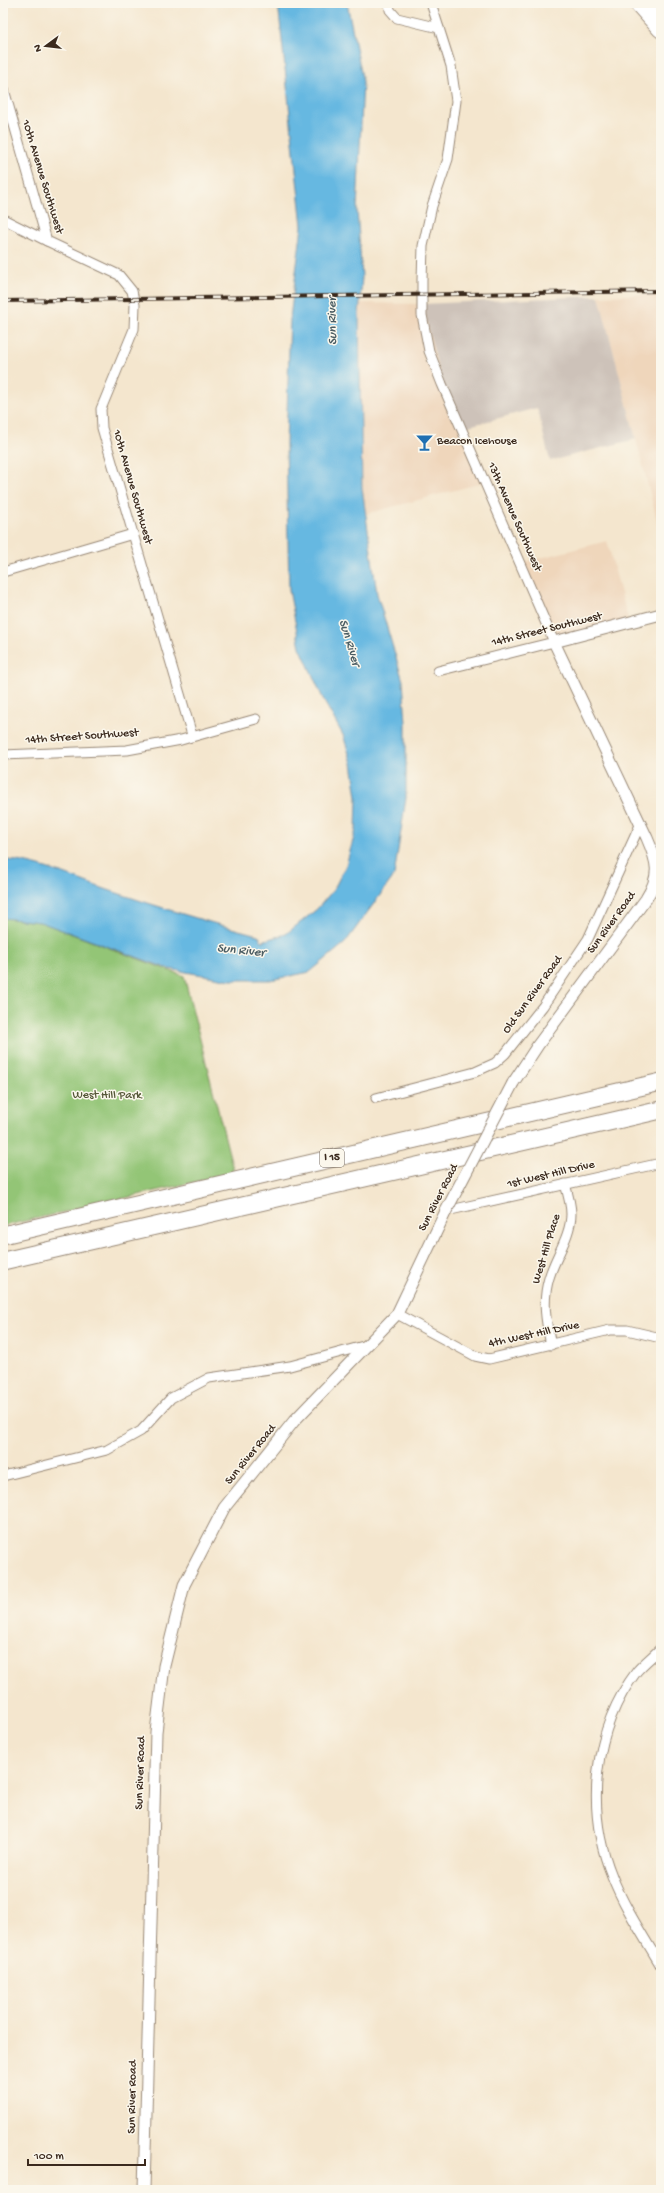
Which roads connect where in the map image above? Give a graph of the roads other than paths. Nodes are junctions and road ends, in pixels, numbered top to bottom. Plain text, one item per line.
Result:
1 (388, 3) edge
2 (431, 3) edge
3 (638, 3) edge
4 (439, 28) junction
5 (661, 29) edge
6 (3, 86) edge
7 (3, 219) edge
8 (47, 241) junction
9 (133, 534) junction
10 (3, 572) edge
11 (661, 614) edge
12 (554, 642) junction
13 (438, 671) dead end
14 (256, 719) dead end
15 (192, 735) junction
16 (3, 755) edge
17 (640, 825) junction
18 (647, 838) junction
19 (661, 859) edge
20 (661, 1082) edge
21 (376, 1098) dead end
22 (661, 1110) edge
23 (661, 1163) edge
24 (565, 1184) junction
25 (446, 1211) junction
26 (3, 1235) edge
27 (3, 1261) edge
28 (397, 1314) junction
29 (661, 1338) edge
30 (367, 1345) junction
31 (551, 1345) junction
32 (3, 1476) edge
33 (661, 1648) edge
34 (661, 1966) edge
35 (144, 2190) edge

1 - 4 street
2 - 4 street, 13th Avenue Southwest
3 - 5 highway
4 - 12 street, 13th Avenue Southwest
6 - 8 street, 10th Avenue Southwest
7 - 8 street
8 - 9 street, 10th Avenue Southwest
9 - 10 street
9 - 15 street, 10th Avenue Southwest
11 - 12 street, 14th Street Southwest
12 - 13 street, 14th Street Southwest
12 - 17 street, 13th Avenue Southwest
14 - 15 street, 14th Street Southwest
15 - 16 street, 14th Street Southwest
17 - 18 street, 13th Avenue Southwest
17 - 21 street, Old Sun River Road
18 - 19 street, 13th Avenue Southwest
18 - 25 street, Sun River Road, bridge
20 - 26 highway, I 15
22 - 27 highway, I 15
23 - 24 street, 1st West Hill Drive
24 - 25 street, 1st West Hill Drive
24 - 31 street, West Hill Place
25 - 28 street, Sun River Road
28 - 30 street, Sun River Road
28 - 31 street, 4th West Hill Drive
29 - 31 street, 4th West Hill Drive
30 - 32 street
30 - 35 street, Sun River Road
33 - 34 street

